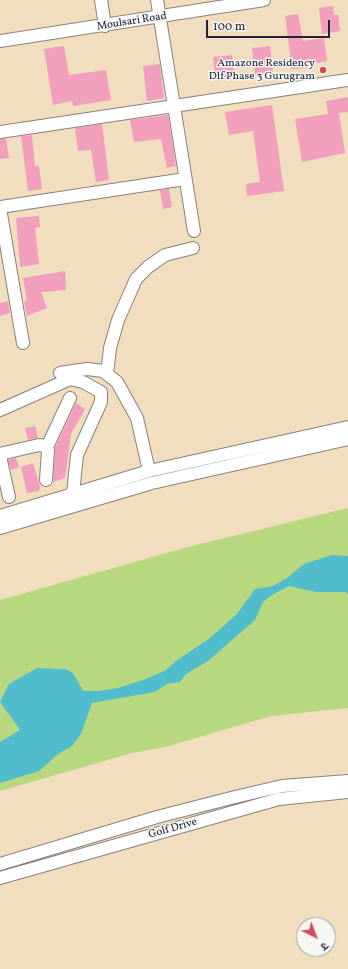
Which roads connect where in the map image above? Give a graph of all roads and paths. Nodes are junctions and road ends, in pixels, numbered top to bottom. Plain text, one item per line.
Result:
1 (100, 0) edge
2 (157, 0) edge
3 (264, 0) edge
4 (159, 18) junction
5 (105, 26) junction
6 (0, 41) edge
7 (348, 80) edge
8 (173, 107) junction
9 (0, 132) edge
10 (185, 179) junction
11 (0, 207) edge
12 (194, 231) dead end
13 (194, 248) dead end
14 (23, 343) dead end
15 (60, 373) dead end
16 (107, 374) junction
17 (70, 398) dead end
18 (0, 410) edge
19 (348, 427) edge
20 (348, 439) edge
21 (47, 448) junction
22 (0, 455) edge
23 (149, 472) junction
24 (46, 480) dead end
25 (73, 493) junction
26 (9, 497) dead end
27 (62, 502) junction
28 (0, 516) edge
29 (0, 528) edge
30 (348, 781) edge
31 (348, 792) edge
32 (0, 864) edge
33 (0, 878) edge

1 - 5 street
2 - 4 street
3 - 4 street, Moulsari Road
4 - 5 street, Moulsari Road
4 - 8 street
5 - 6 street, Moulsari Road
7 - 8 street
8 - 9 street
8 - 10 street
10 - 11 street
10 - 12 street
11 - 14 street
13 - 16 street
15 - 16 street
16 - 23 street
17 - 21 street
18 - 25 street
19 - 23 street
20 - 27 street
21 - 22 street
21 - 24 street
22 - 26 street
23 - 25 street
25 - 27 street
27 - 28 street
27 - 29 street
30 - 32 street, Golf Drive
31 - 33 street, Golf Drive

